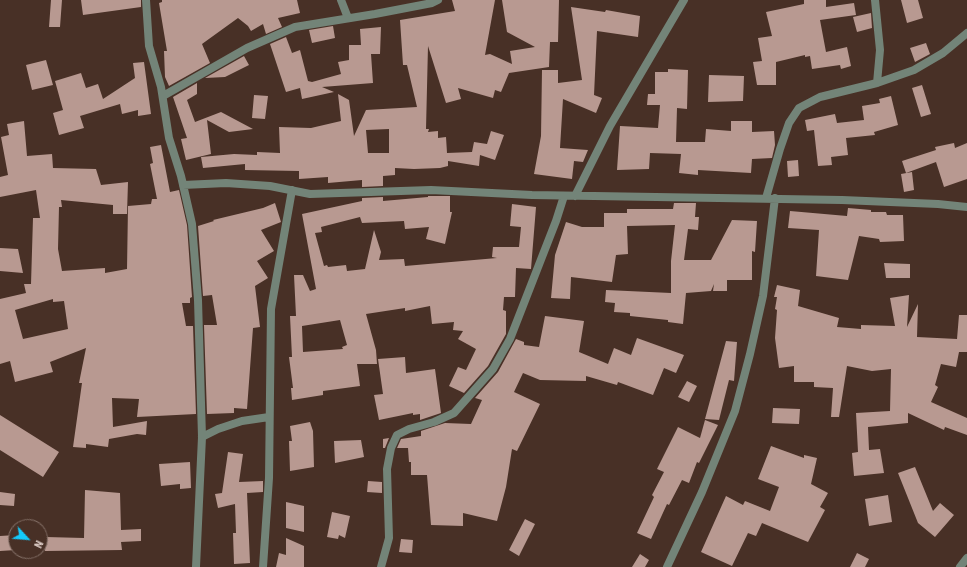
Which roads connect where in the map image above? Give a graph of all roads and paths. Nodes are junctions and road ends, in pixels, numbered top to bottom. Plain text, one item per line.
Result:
1 (146, 0) edge
2 (341, 0) edge
3 (438, 0) edge
4 (684, 0) edge
5 (875, 0) edge
6 (348, 18) junction
7 (967, 33) edge
8 (877, 83) junction
9 (163, 96) junction
10 (183, 185) junction
11 (292, 190) junction
12 (564, 196) junction
13 (574, 196) junction
14 (766, 198) junction
15 (775, 198) junction
16 (967, 207) edge
17 (269, 417) junction
18 (202, 437) junction
19 (967, 558) edge
20 (196, 567) edge
21 (263, 567) edge
22 (381, 567) edge
23 (666, 567) edge
24 (960, 567) edge

1 - 9 street
2 - 6 street
3 - 6 street
4 - 13 street
5 - 8 street
6 - 9 street
7 - 8 street
8 - 14 street
9 - 10 street
10 - 11 street
10 - 18 street
11 - 12 street
11 - 17 street
12 - 13 street
12 - 22 street
13 - 14 street
14 - 15 street
15 - 16 street
15 - 23 street
17 - 18 street
17 - 21 street
18 - 20 street
19 - 24 street

